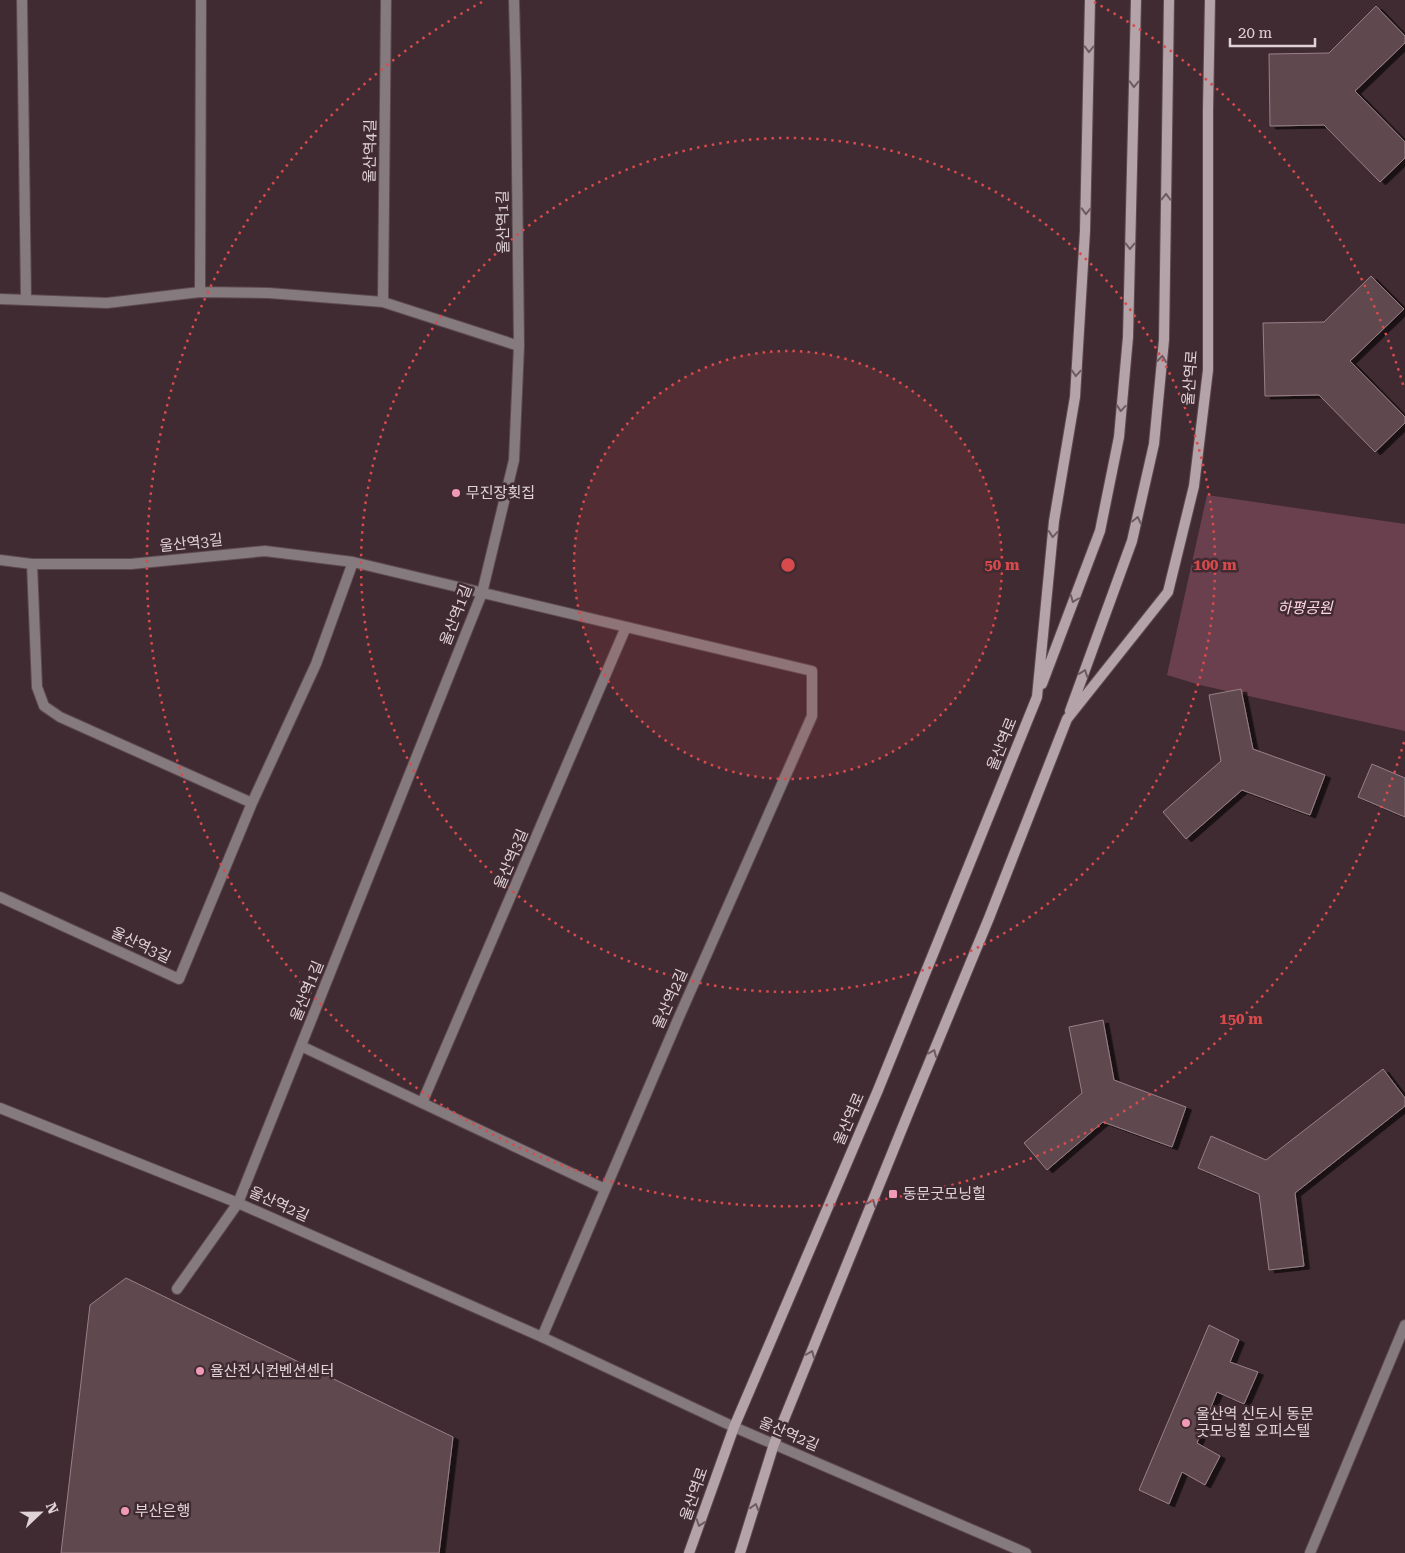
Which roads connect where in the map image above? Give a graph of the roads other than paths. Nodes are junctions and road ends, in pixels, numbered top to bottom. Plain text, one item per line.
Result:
1 (22, 0) edge
2 (201, 0) edge
3 (386, 0) edge
4 (514, 0) edge
5 (1090, 0) edge
6 (1136, 0) edge
7 (1169, 0) edge
8 (1210, 0) edge
9 (200, 292) junction
10 (0, 299) edge
11 (26, 300) junction
12 (383, 302) junction
13 (519, 346) junction
14 (0, 560) edge
15 (353, 562) junction
16 (32, 564) junction
17 (482, 592) junction
18 (626, 627) junction
19 (812, 672) joint
20 (1037, 697) junction
21 (1068, 719) junction
22 (252, 803) junction
23 (0, 897) edge
24 (301, 1046) junction
25 (422, 1104) junction
26 (0, 1108) edge
27 (605, 1189) junction
28 (238, 1203) junction
29 (177, 1289) dead end
30 (1405, 1324) edge
31 (542, 1337) junction
32 (734, 1427) junction
33 (774, 1444) junction
34 (689, 1553) edge
35 (740, 1553) edge
36 (1026, 1553) edge
37 (1310, 1553) edge

1 - 11 street
2 - 9 street
3 - 12 street, 울산역4길
4 - 13 street, 울산역1길
5 -> 20 main road, 울산역로
6 -> 20 main road, 울산역로
21 -> 7 main road, 울산역로
8 - 21 main road, 울산역로
9 - 11 street
9 - 12 street
10 - 11 street
12 - 13 street
13 - 17 street, 울산역1길
14 - 16 street, 울산역3길
15 - 16 street, 울산역3길
15 - 17 street, 울산역3길
15 - 22 street, 울산역3길
16 - 22 street
17 - 18 street, 울산역3길
17 - 24 street, 울산역1길
18 - 19 street, 울산역3길
18 - 25 street, 울산역3길
19 - 27 street, 울산역2길
20 - 32 main road, 울산역로
33 -> 21 main road, 울산역로
22 - 23 street, 울산역3길
24 - 25 street
24 - 28 street, 울산역1길
25 - 27 street
26 - 28 street, 울산역2길
27 - 31 street, 울산역2길
28 - 29 street, 울산역1길
28 - 31 street, 울산역2길
30 - 37 street
31 - 32 street, 울산역2길
32 - 33 street, 울산역2길
32 -> 34 main road, 울산역로
35 -> 33 main road, 울산역로
33 - 36 street, 울산역2길

